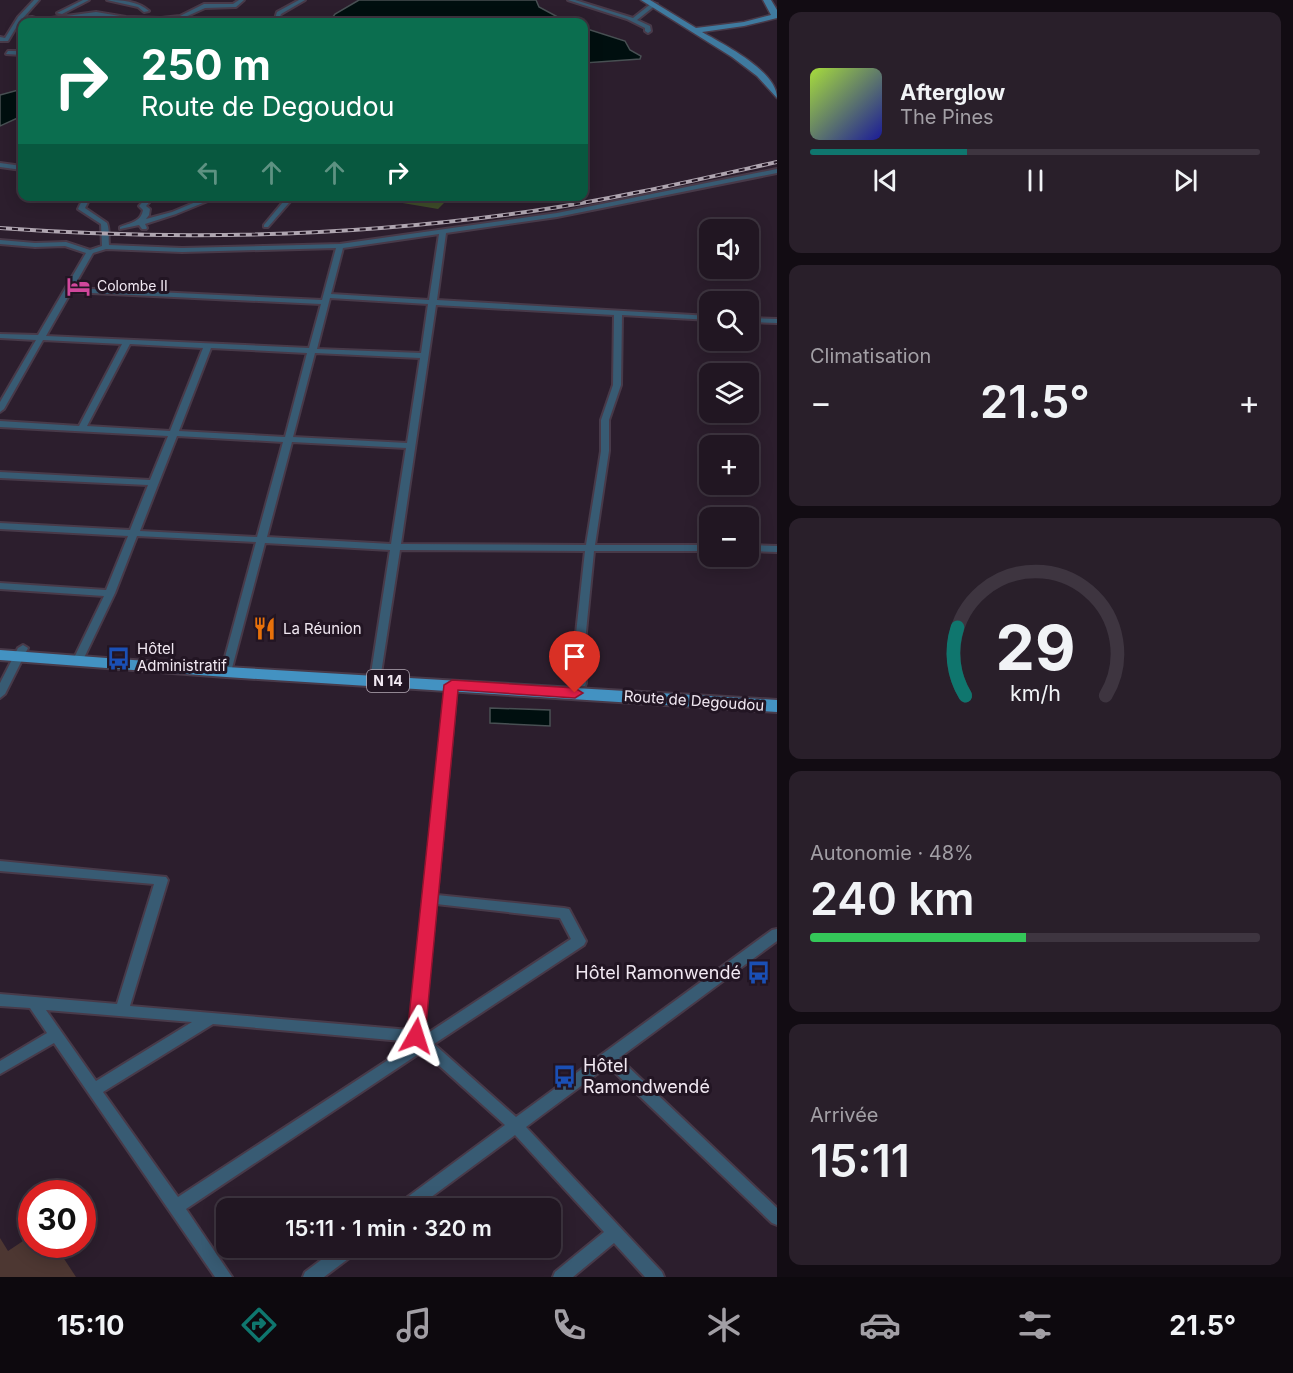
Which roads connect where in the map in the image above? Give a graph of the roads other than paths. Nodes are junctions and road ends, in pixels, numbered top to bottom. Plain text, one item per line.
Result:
1 (37, 0) edge
2 (87, 0) edge
3 (242, 0) edge
4 (303, 0) edge
5 (570, 0) edge
6 (645, 0) edge
7 (767, 0) edge
8 (107, 1) edge
9 (654, 4) junction
10 (146, 11) dead end
11 (21, 18) edge
12 (55, 18) edge
13 (66, 18) edge
14 (122, 18) edge
15 (181, 18) edge
16 (277, 18) edge
17 (633, 20) junction
18 (680, 20) junction
19 (18, 22) edge
20 (721, 27) junction
21 (697, 30) junction
22 (648, 31) dead end
23 (0, 39) edge
24 (8, 53) dead end
25 (18, 53) edge
26 (777, 96) edge
27 (0, 165) edge
28 (18, 167) edge
29 (777, 171) edge
30 (85, 201) edge
31 (147, 201) edge
32 (204, 201) edge
33 (288, 201) edge
34 (142, 225) junction
35 (266, 226) dead end
36 (122, 228) dead end
37 (442, 232) junction
38 (0, 242) edge
39 (340, 246) junction
40 (106, 248) junction
41 (90, 252) junction
42 (68, 290) junction
43 (326, 299) junction
44 (432, 301) junction
45 (618, 314) junction
46 (699, 318) edge
47 (759, 320) edge
48 (777, 321) edge
49 (0, 336) edge
50 (41, 338) junction
51 (127, 342) junction
52 (208, 346) junction
53 (312, 351) junction
54 (424, 356) junction
55 (0, 410) edge
56 (0, 424) edge
57 (82, 428) junction
58 (173, 433) junction
59 (288, 439) junction
60 (410, 446) junction
61 (0, 475) edge
62 (153, 483) junction
63 (0, 526) edge
64 (133, 533) junction
65 (261, 540) junction
66 (590, 547) junction
67 (395, 548) junction
68 (699, 548) edge
69 (759, 548) edge
70 (777, 549) edge
71 (0, 586) edge
72 (110, 593) junction
73 (0, 646) edge
74 (21, 652) junction
75 (0, 656) edge
76 (80, 656) junction
77 (227, 668) junction
78 (376, 675) junction
79 (581, 683) junction
80 (452, 685) junction
81 (0, 694) edge
82 (777, 696) edge
83 (777, 706) edge
84 (0, 866) edge
85 (430, 899) junction
86 (777, 934) edge
87 (0, 1000) edge
88 (33, 1002) junction
89 (122, 1010) junction
90 (211, 1018) junction
91 (56, 1035) junction
92 (420, 1040) junction
93 (609, 1058) junction
94 (0, 1068) edge
95 (94, 1090) junction
96 (516, 1126) junction
97 (418, 1198) edge
98 (176, 1207) junction
99 (777, 1218) edge
100 (614, 1233) junction
101 (337, 1258) edge
102 (224, 1277) edge
103 (311, 1277) edge
104 (561, 1277) edge
105 (656, 1277) edge

1 - 11 street
2 - 12 street
3 - 15 street
4 - 16 street
5 - 17 street
6 - 9 street
7 - 20 street
8 - 10 street
9 - 17 street
9 - 18 street
13 - 14 street
17 - 22 street
18 - 20 street
18 - 21 street
19 - 23 street
20 - 21 street
21 - 26 street
24 - 25 street
27 - 28 street
29 - 37 street
30 - 40 street
31 - 34 street
32 - 34 street
33 - 35 street
34 - 36 street
37 - 39 street
37 - 44 street
38 - 41 street
39 - 40 street
39 - 43 street
40 - 41 street
41 - 42 street
42 - 43 street
42 - 50 street
43 - 44 street
43 - 53 street
44 - 45 street
44 - 54 street
45 - 46 street
45 - 66 street
47 - 48 street
49 - 50 street
50 - 51 street
50 - 55 street
51 - 52 street
51 - 57 street
52 - 53 street
52 - 58 street
53 - 54 street
53 - 59 street
54 - 60 street
56 - 57 street
57 - 58 street
58 - 59 street
58 - 62 street
59 - 60 street
59 - 65 street
60 - 67 street
61 - 62 street
62 - 64 street
63 - 64 street
64 - 65 street
64 - 72 street
65 - 67 street
65 - 77 street
66 - 67 street
66 - 68 street
66 - 79 street
67 - 78 street
69 - 70 street
71 - 72 street
72 - 76 street
73 - 74 main road, Route de Degoudou / N 14
74 - 75 main road, Route de Degoudou / N 14
74 - 76 main road, Route de Degoudou / N 14
74 - 81 street
76 - 77 main road, Route de Degoudou / N 14
77 - 78 main road, Route de Degoudou / N 14
78 - 79 main road, Route de Degoudou / N 14
78 - 80 main road, Route de Degoudou / N 14
79 - 82 main road, Route de Degoudou / N 14
80 - 83 main road, Route de Degoudou / N 14
80 - 85 street
84 - 89 street
85 - 92 street
85 - 92 street
86 - 93 street
87 - 88 street
88 - 89 street
88 - 91 street
89 - 90 street
90 - 92 street
90 - 95 street
91 - 94 street
91 - 95 street
92 - 96 street
92 - 98 street
93 - 96 street
93 - 99 street
95 - 98 street
96 - 97 street
96 - 100 street
98 - 102 street
100 - 104 street
100 - 105 street
101 - 103 street

